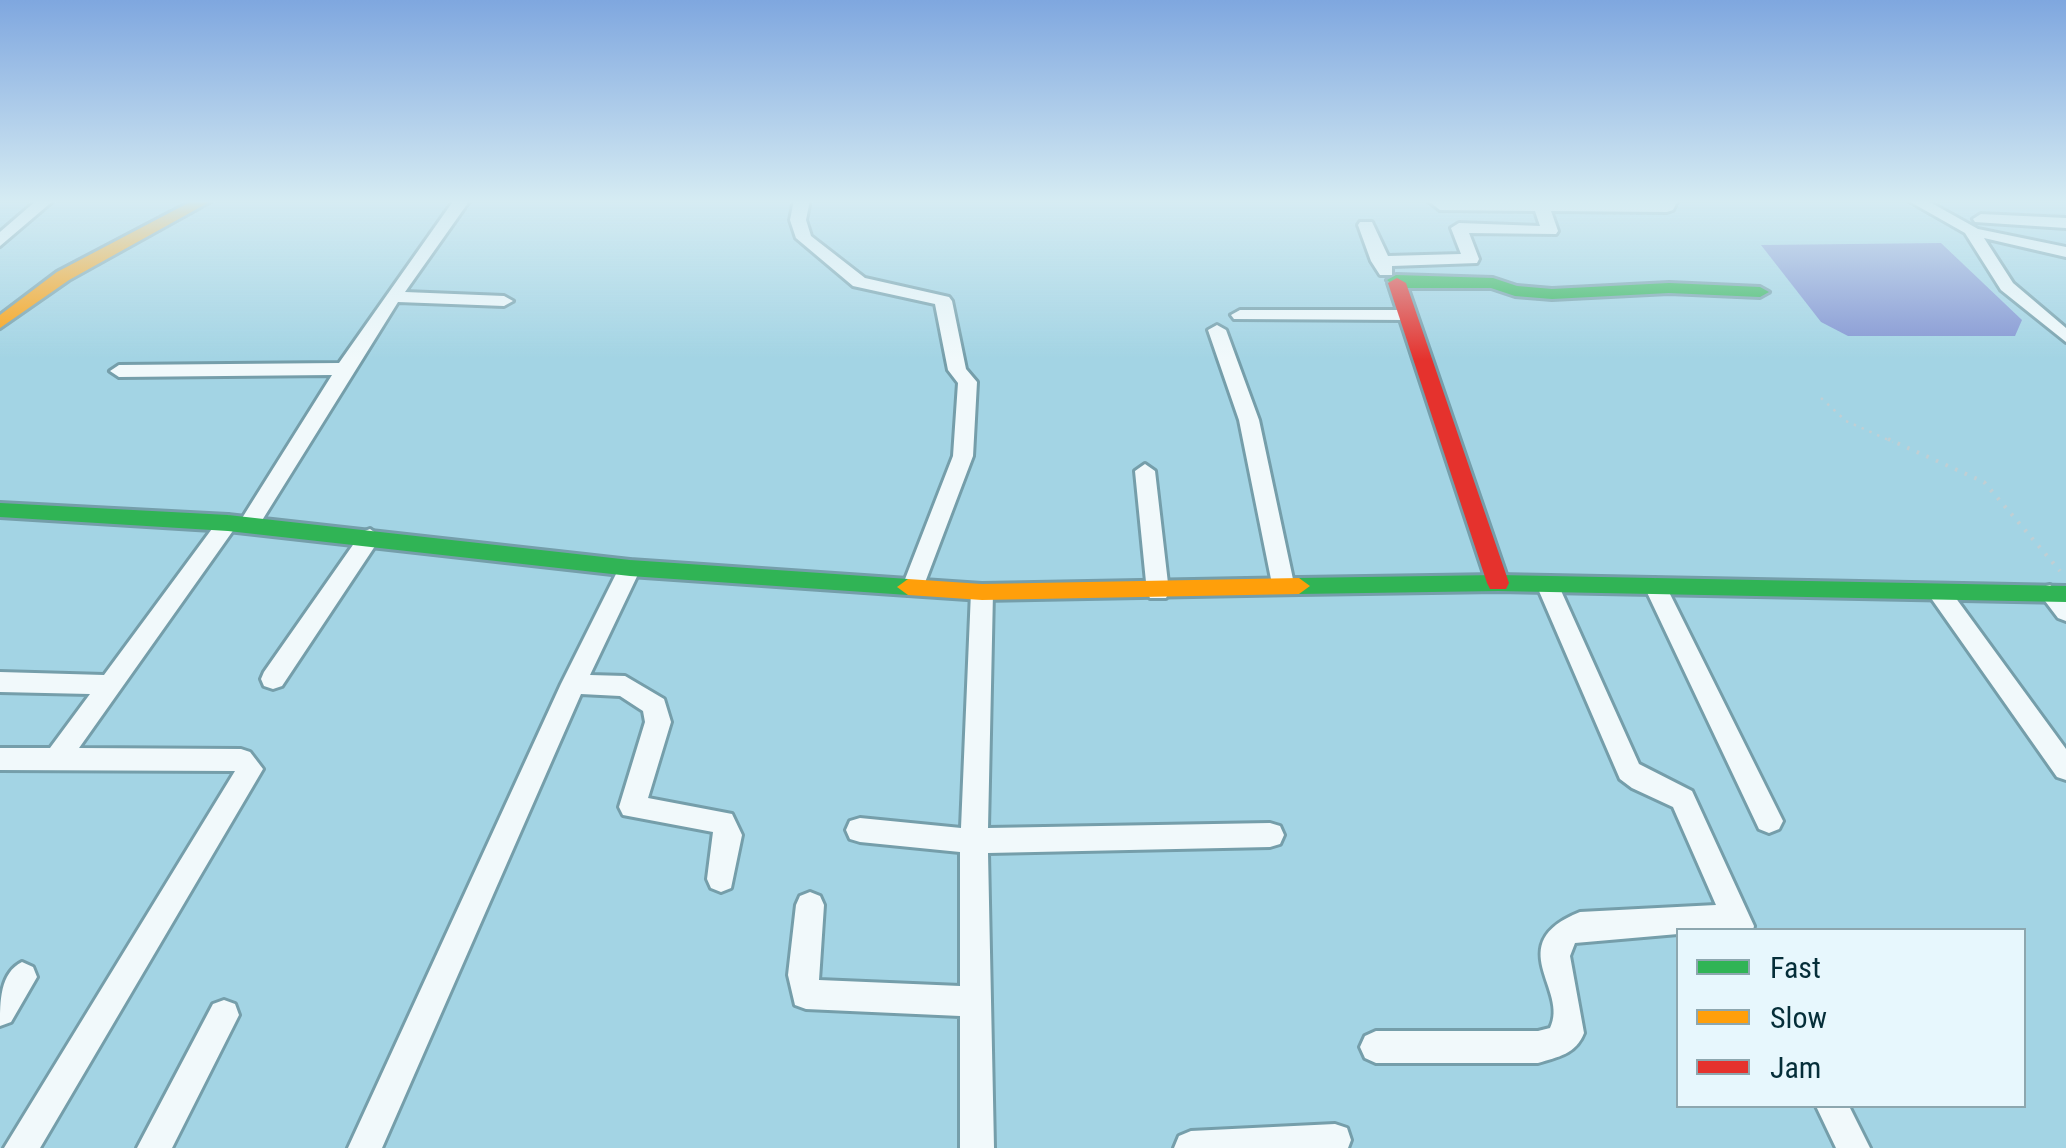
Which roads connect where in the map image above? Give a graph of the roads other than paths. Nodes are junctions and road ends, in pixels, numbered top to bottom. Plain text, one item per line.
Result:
1 (106, 254) edge
2 (424, 254) edge
3 (823, 254) edge
4 (1376, 254) edge
5 (1469, 254) edge
6 (1991, 254) edge
7 (1379, 261) junction
8 (1396, 280) junction
9 (1760, 292) dead end
10 (393, 297) junction
11 (504, 301) dead end
12 (1406, 315) junction
13 (1240, 316) dead end
14 (0, 323) edge
15 (1217, 330) dead end
16 (2066, 338) edge
17 (348, 369) junction
18 (119, 371) dead end
19 (1145, 471) dead end
20 (0, 510) edge
21 (238, 524) junction
22 (370, 537) junction
23 (630, 568) junction
24 (1498, 583) junction
25 (1282, 584) junction
26 (1548, 584) junction
27 (1655, 586) junction
28 (913, 587) junction
29 (2060, 589) edge
30 (982, 592) junction
31 (1158, 592) junction
32 (1939, 592) junction
33 (2066, 612) edge
34 (273, 680) dead end
35 (0, 682) edge
36 (110, 684) junction
37 (573, 684) junction
38 (0, 759) edge
39 (57, 759) junction
40 (2066, 769) edge
41 (1769, 821) dead end
42 (860, 830) dead end
43 (1270, 835) dead end
44 (974, 842) junction
45 (720, 880) dead end
46 (810, 905) dead end
47 (1739, 924) edge
48 (22, 976) dead end
49 (976, 1002) junction
50 (0, 1010) edge
51 (224, 1015) dead end
52 (1376, 1047) dead end
53 (1833, 1108) edge
54 (1335, 1140) dead end
55 (20, 1148) edge
56 (154, 1148) edge
57 (365, 1148) edge
58 (978, 1148) edge
59 (1191, 1148) edge
60 (1853, 1148) edge

1 - 14 street
2 - 10 street
3 - 28 street
4 - 7 street
5 - 7 street
6 - 16 street
7 - 8 street
8 - 9 street
8 - 12 street
10 - 11 street
10 - 17 street
12 - 13 street
12 - 24 street
15 - 25 street
17 - 18 street
17 - 21 street
19 - 31 street
20 - 21 street
21 - 22 street
21 - 36 street
22 - 23 street
22 - 34 street
23 - 28 street
23 - 37 street
24 - 25 street
24 - 26 street
25 - 31 street
26 - 27 street
26 - 47 street
27 - 32 street
27 - 41 street
28 - 30 street
29 - 32 street
29 - 33 street
30 - 31 street
30 - 44 street
32 - 40 street
35 - 36 street
36 - 39 street
37 - 45 street
37 - 57 street
38 - 39 street
39 - 55 street
42 - 44 street
43 - 44 street
44 - 49 street
46 - 49 street
47 - 52 street
48 - 50 street
49 - 58 street
51 - 56 street
53 - 60 street
54 - 59 street

